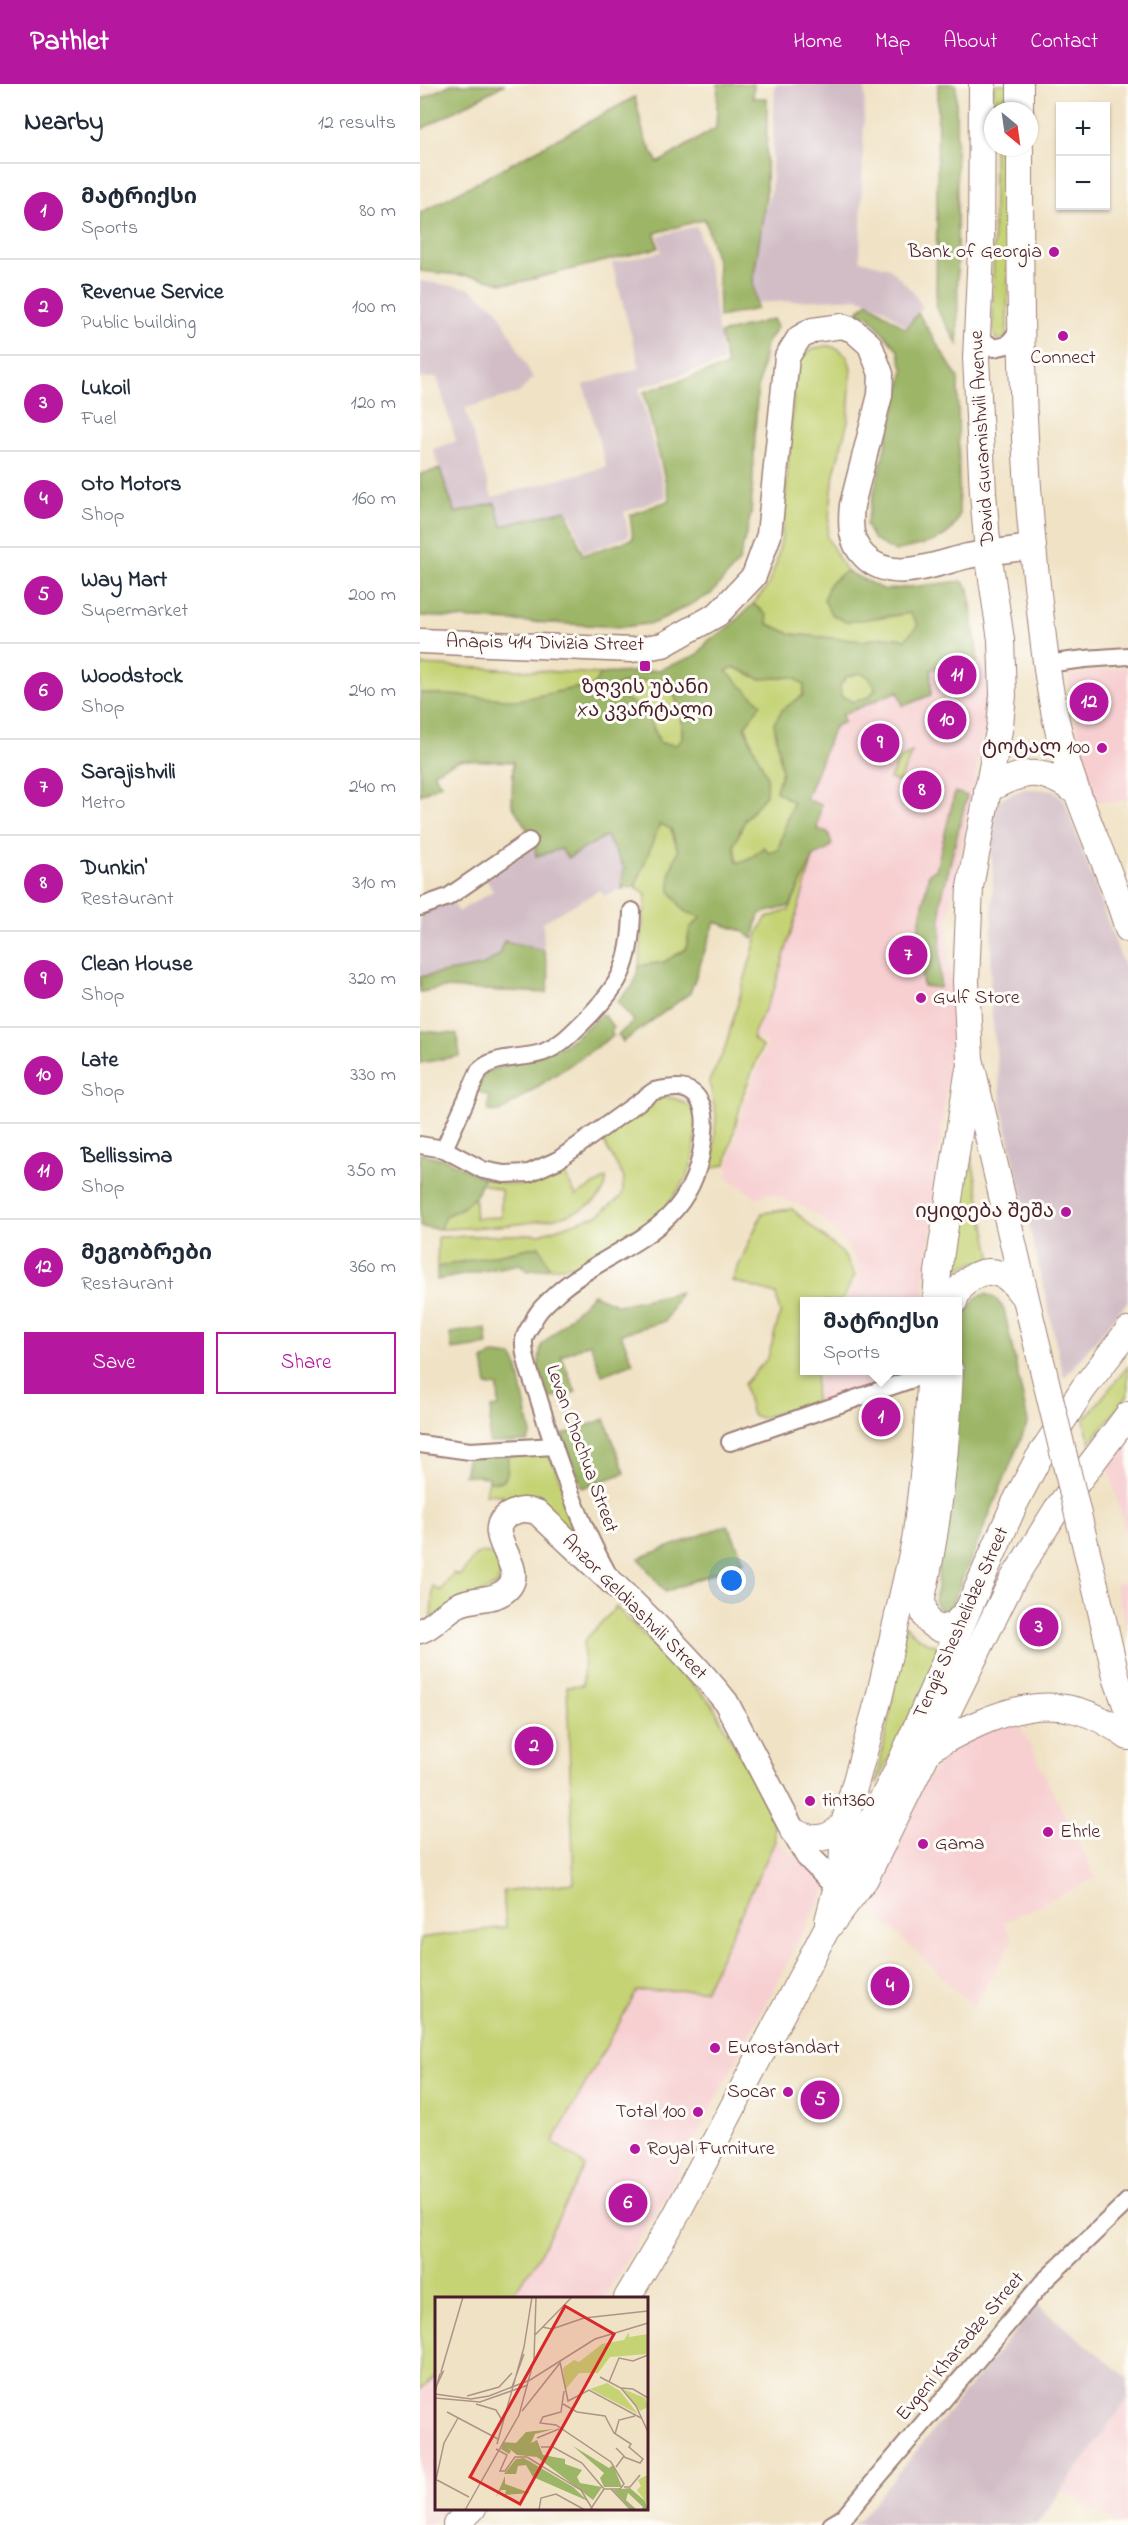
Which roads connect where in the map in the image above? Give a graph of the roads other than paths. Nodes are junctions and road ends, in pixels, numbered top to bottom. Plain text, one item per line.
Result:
1 (982, 84) edge
2 (1020, 84) edge
3 (1020, 102) edge
4 (1020, 156) edge
5 (977, 327) junction
6 (1019, 330) junction
7 (1032, 547) junction
8 (988, 552) junction
9 (420, 641) edge
10 (1128, 656) edge
11 (1046, 664) junction
12 (987, 790) junction
13 (1076, 792) junction
14 (529, 841) dead end
15 (1124, 906) edge
16 (420, 907) edge
17 (632, 911) dead end
18 (1128, 929) edge
19 (970, 1059) junction
20 (420, 1145) edge
21 (444, 1149) junction
22 (936, 1297) edge
23 (956, 1297) edge
24 (1028, 1306) junction
25 (1128, 1331) edge
26 (925, 1375) edge
27 (936, 1375) edge
28 (937, 1375) edge
29 (1128, 1415) edge
30 (730, 1442) dead end
31 (420, 1444) edge
32 (554, 1446) junction
33 (618, 1590) junction
34 (969, 1609) junction
35 (420, 1631) edge
36 (1128, 1712) edge
37 (1128, 1737) edge
38 (929, 1749) junction
39 (844, 1824) junction
40 (793, 1831) junction
41 (839, 1882) junction
42 (826, 1930) junction
43 (1128, 2200) edge
44 (628, 2297) edge
45 (471, 2510) edge
46 (456, 2525) edge
47 (831, 2525) edge

1 - 5 main road, David Guramishvili Avenue
2 - 3 main road
4 - 6 main road, David Guramishvili Avenue
5 - 6 street
5 - 8 main road, David Guramishvili Avenue
6 - 7 main road, David Guramishvili Avenue
7 - 8 main road, Anapis 414 Divizia Street
7 - 11 main road, David Guramishvili Avenue
8 - 9 main road, Anapis 414 Divizia Street
8 - 12 main road, David Guramishvili Avenue
10 - 11 street
11 - 13 main road, David Guramishvili Avenue
12 - 13 main road
12 - 19 main road, David Guramishvili Avenue
13 - 15 main road, David Guramishvili Avenue
14 - 16 street
15 - 18 main road, David Guramishvili Avenue
17 - 21 street
19 - 22 main road
19 - 24 main road
20 - 21 street, Levan Chochua Street
21 - 32 street, Levan Chochua Street
23 - 24 main road
24 - 36 main road, bridge
25 - 34 main road, Tengiz Sheshelidze Street
26 - 30 street
27 - 39 main road
28 - 34 main road
29 - 38 main road, Tengiz Sheshelidze Street
31 - 32 street
32 - 33 street, Levan Chochua Street
33 - 35 main road, Anzor Geldiashvili Street
33 - 40 main road, Anzor Geldiashvili Street
34 - 41 main road, Tengiz Sheshelidze Street
37 - 38 main road
38 - 42 main road, Tengiz Sheshelidze Street
39 - 40 main road
39 - 41 main road
40 - 41 main road, Anzor Geldiashvili Street
41 - 42 main road, Tengiz Sheshelidze Street
42 - 44 main road, Tengiz Sheshelidze Street
43 - 47 street, Evgeni Kharadze Street
45 - 46 main road

